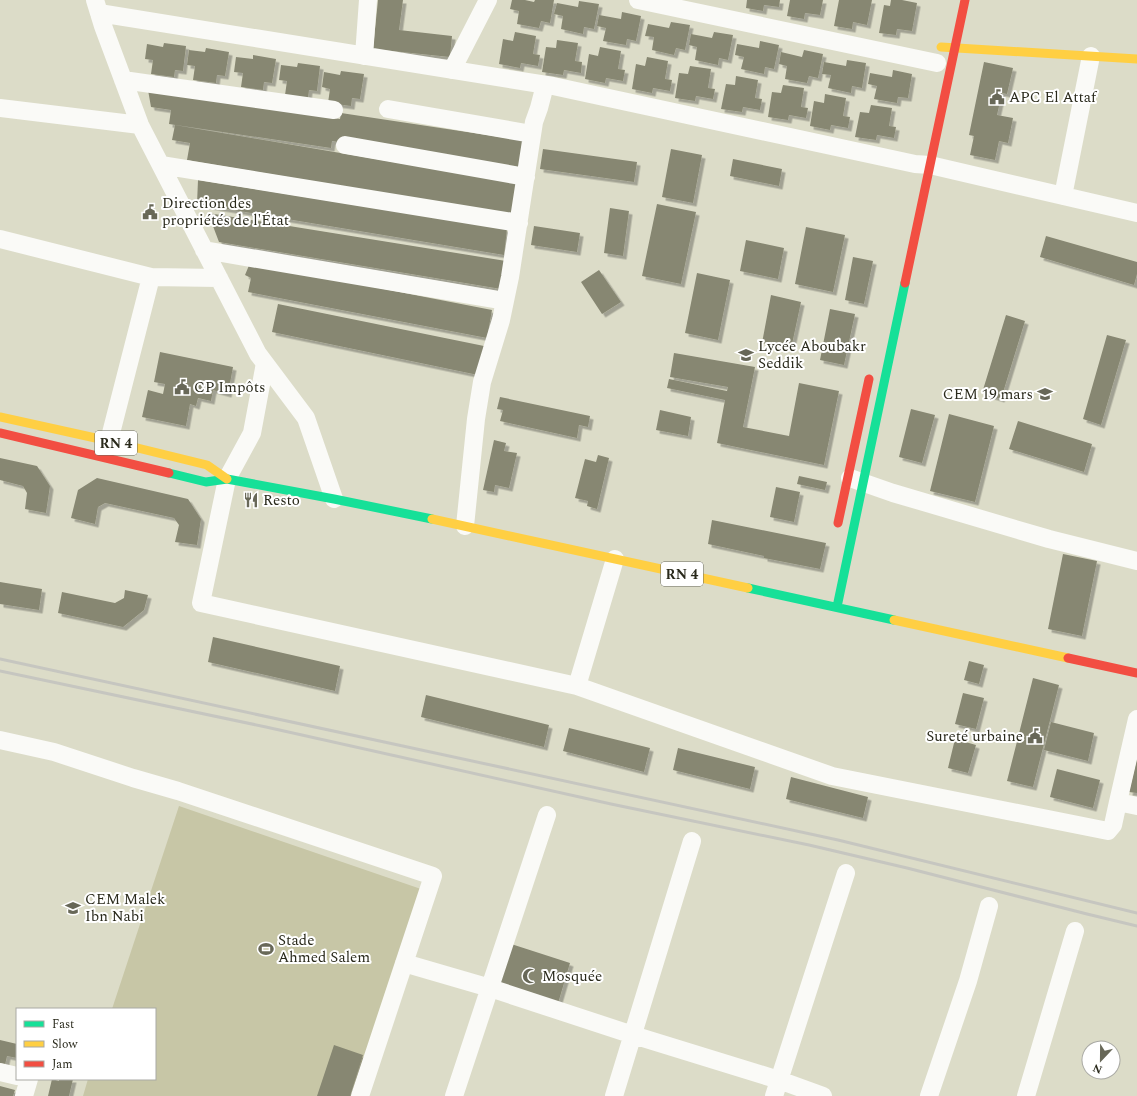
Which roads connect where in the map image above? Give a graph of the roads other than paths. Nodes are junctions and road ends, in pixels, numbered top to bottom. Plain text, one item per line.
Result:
1 (368, 0) edge
2 (488, 0) edge
3 (638, 0) edge
4 (965, 0) edge
5 (97, 6) edge
6 (955, 48) junction
7 (938, 55) joint
8 (364, 56) junction
9 (1091, 56) junction
10 (1137, 59) edge
11 (452, 70) junction
12 (123, 80) junction
13 (545, 85) junction
14 (0, 108) edge
15 (388, 109) dead end
16 (334, 110) dead end
17 (140, 125) junction
18 (532, 134) junction
19 (345, 145) dead end
20 (161, 165) junction
21 (918, 165) junction
22 (526, 177) junction
23 (1063, 196) junction
24 (1137, 214) edge
25 (519, 223) junction
26 (0, 239) edge
27 (204, 250) junction
28 (151, 277) junction
29 (219, 278) junction
30 (505, 301) junction
31 (265, 363) junction
32 (871, 367) dead end
33 (0, 417) edge
34 (0, 433) edge
35 (109, 441) junction
36 (227, 479) junction
37 (855, 479) junction
38 (334, 499) junction
39 (465, 526) junction
40 (837, 529) dead end
41 (615, 559) junction
42 (1137, 560) edge
43 (837, 607) junction
44 (1137, 673) edge
45 (577, 686) junction
46 (1137, 719) edge
47 (0, 740) edge
48 (1118, 802) junction
49 (1137, 806) edge
50 (547, 815) dead end
51 (692, 842) dead end
52 (846, 873) dead end
53 (989, 906) dead end
54 (1075, 931) dead end
55 (404, 963) junction
56 (490, 988) junction
57 (633, 1035) junction
58 (0, 1072) edge
59 (16, 1076) edge
60 (29, 1080) edge
61 (777, 1088) edge
62 (24, 1096) edge
63 (360, 1096) edge
64 (454, 1096) edge
65 (614, 1096) edge
66 (824, 1096) edge
67 (928, 1096) edge
68 (1026, 1096) edge

1 - 8 street
2 - 11 street
3 - 7 street
4 - 6 main road
5 - 8 street
5 - 12 street
6 - 7 main road
6 - 9 main road
6 - 21 main road
8 - 11 street
9 - 10 main road
9 - 23 street
11 - 13 street
12 - 16 street
12 - 17 street
13 - 18 street
13 - 21 street
14 - 17 street
15 - 18 street
17 - 20 street
18 - 22 street
19 - 22 street
20 - 25 street
20 - 27 street
21 - 23 street
21 - 37 main road
22 - 25 street
23 - 24 street
25 - 30 street
26 - 28 street
27 - 29 street
27 - 30 street
28 - 29 street
28 - 35 street
29 - 31 street
30 - 39 street
31 - 36 street
31 - 38 street
32 - 37 main road
33 - 35 main road, RN 4
34 - 36 main road, RN 4
35 - 36 main road, RN 4
36 - 38 main road, RN 4
36 - 45 street
37 - 40 main road
37 - 42 street
37 - 43 main road
38 - 39 main road, RN 4
39 - 41 main road, RN 4
41 - 43 main road, RN 4
41 - 45 street
43 - 44 main road, RN 4
45 - 48 street
46 - 48 street
47 - 55 street
48 - 49 street
50 - 56 street
51 - 57 street
52 - 61 street
53 - 67 street
54 - 68 street
55 - 56 street
55 - 63 street
56 - 57 street
56 - 64 street
57 - 61 street
57 - 65 street
58 - 59 street
60 - 62 street
61 - 66 street

